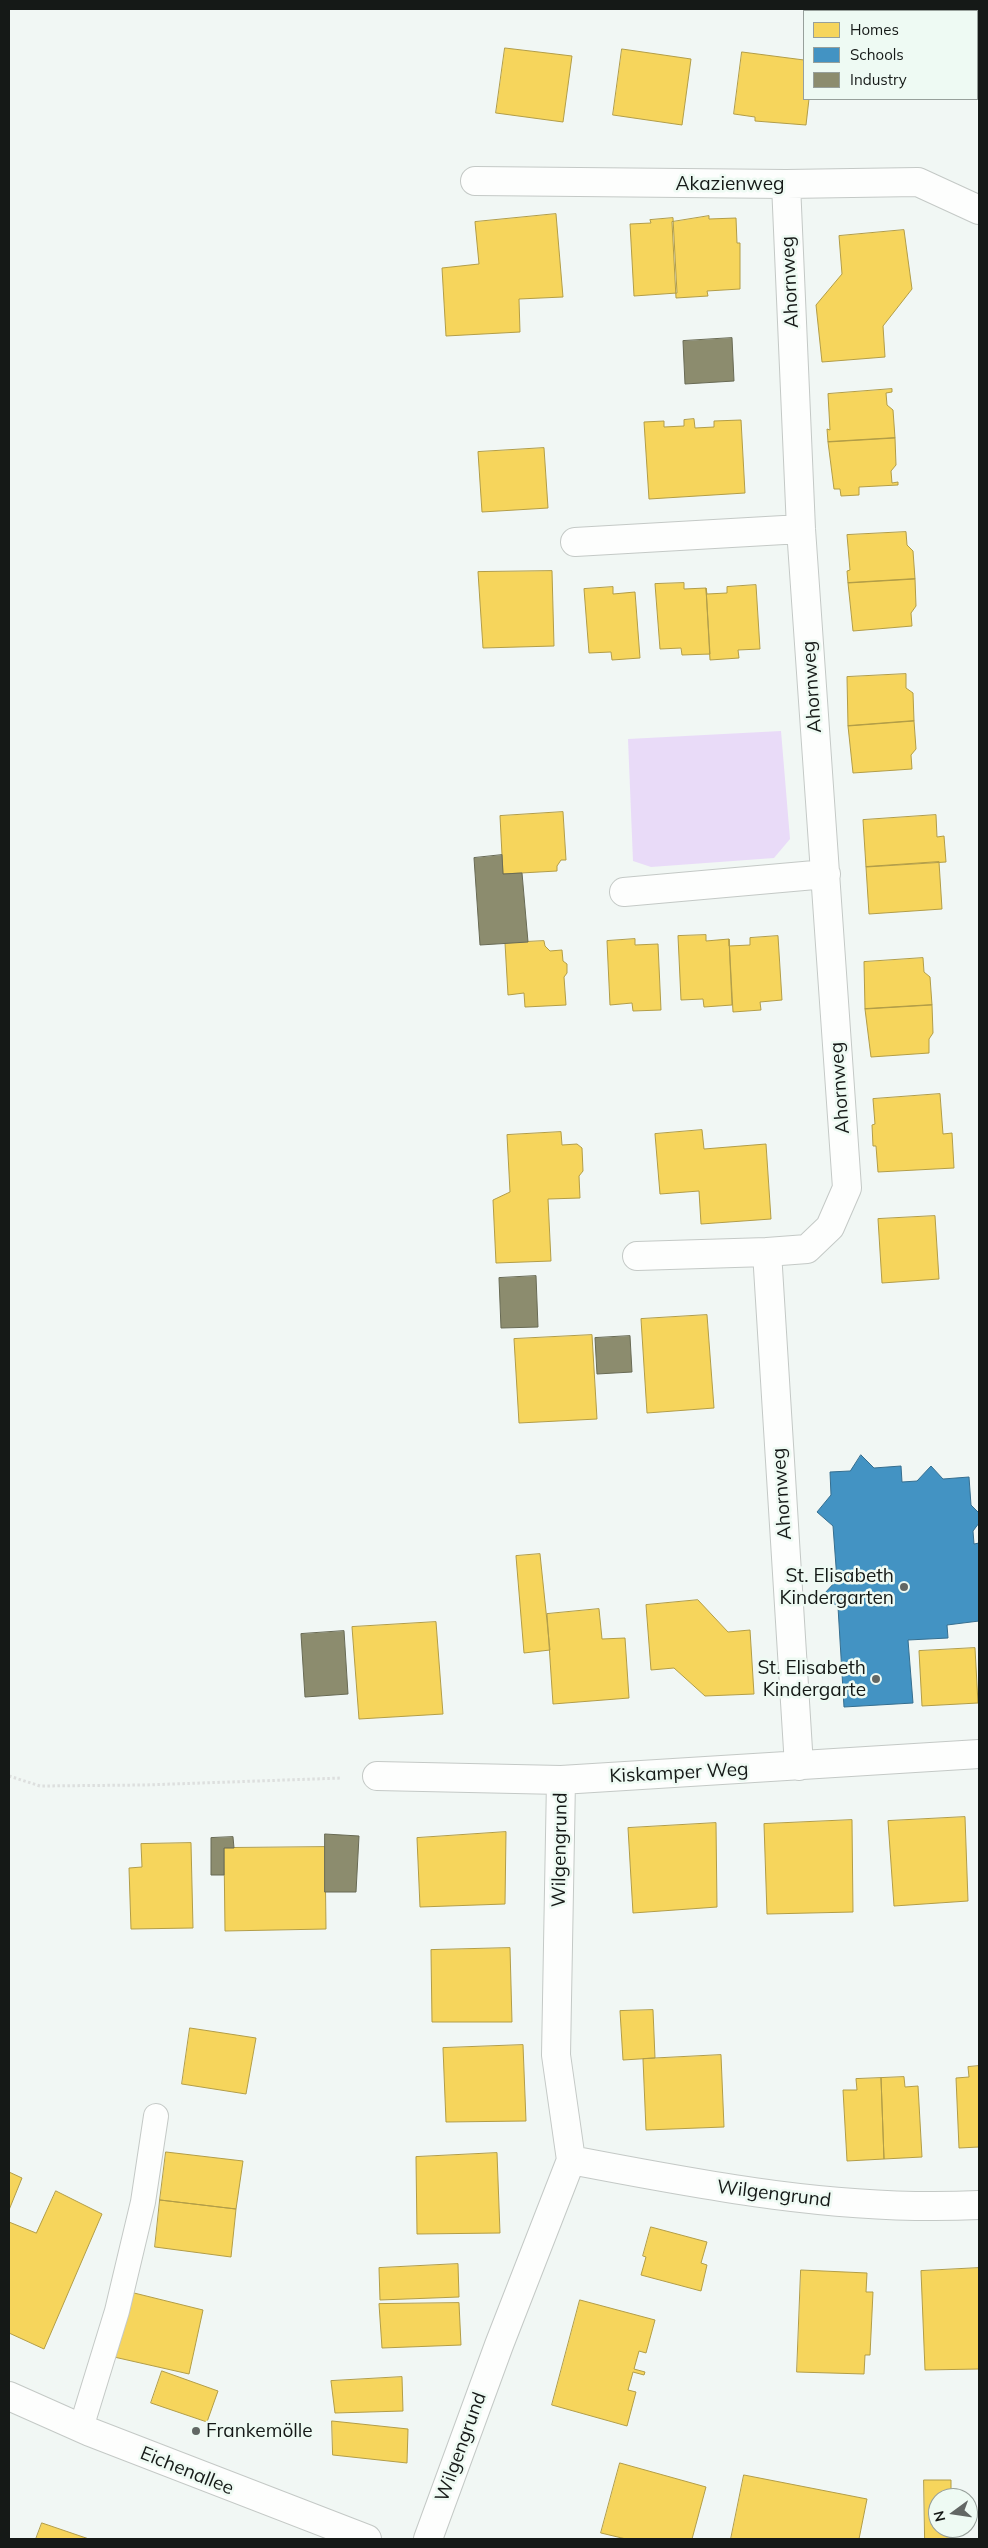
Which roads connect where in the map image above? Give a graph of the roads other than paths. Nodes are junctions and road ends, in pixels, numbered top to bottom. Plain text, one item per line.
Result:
1 (475, 181) dead end
2 (786, 184) junction
3 (979, 210) edge
4 (801, 529) junction
5 (575, 542) dead end
6 (826, 874) junction
7 (624, 892) dead end
8 (766, 1252) junction
9 (636, 1256) dead end
10 (979, 1754) edge
11 (799, 1766) junction
12 (378, 1776) road end
13 (561, 1780) junction
14 (156, 2116) dead end
15 (571, 2160) junction
16 (979, 2205) edge
17 (9, 2396) edge
18 (80, 2428) junction
19 (366, 2539) edge
20 (428, 2539) edge

1 - 2 street, Akazienweg
2 - 3 street, Akazienweg
2 - 4 street, Ahornweg
4 - 5 street
4 - 6 street, Ahornweg
6 - 7 street
6 - 8 street, Ahornweg
8 - 9 street, Ahornweg
8 - 11 street, Ahornweg
10 - 11 street, Kiskamper Weg
11 - 13 street, Kiskamper Weg
12 - 13 street, Kiskamper Weg
13 - 15 street, Wilgengrund
14 - 18 lane
15 - 16 street, Wilgengrund
15 - 20 street, Wilgengrund
17 - 18 street, Eichenallee
18 - 19 street, Eichenallee

